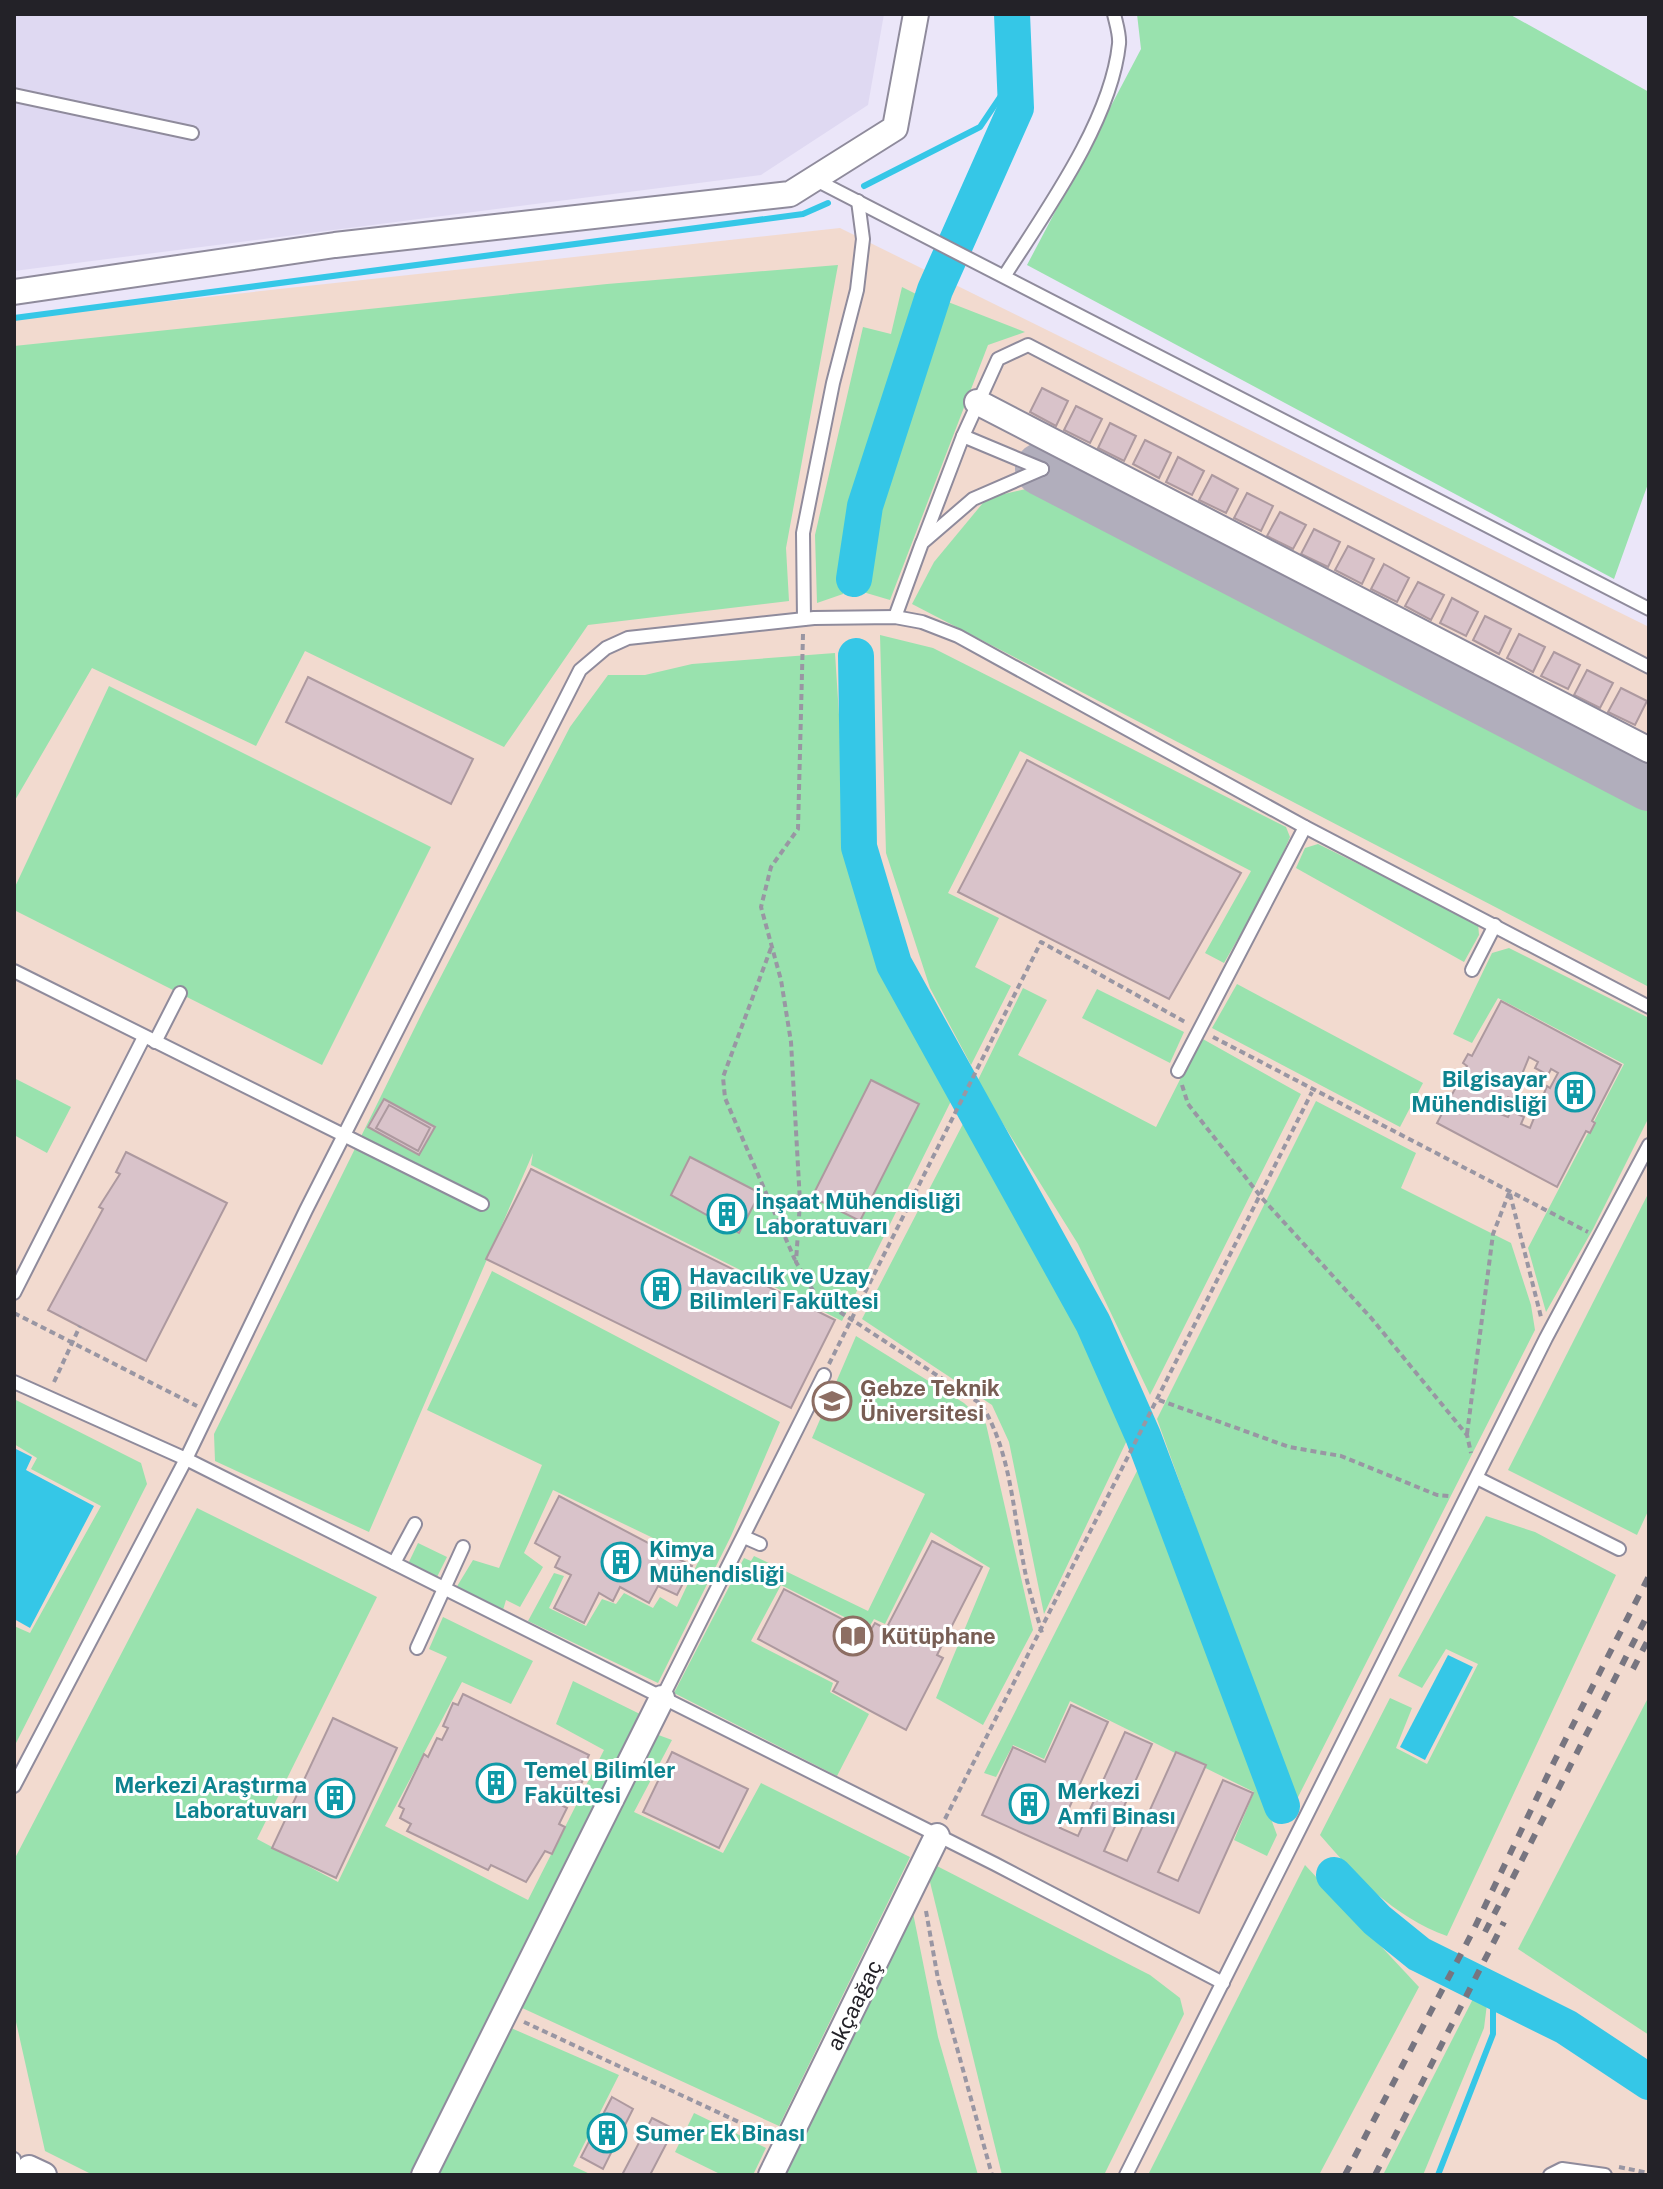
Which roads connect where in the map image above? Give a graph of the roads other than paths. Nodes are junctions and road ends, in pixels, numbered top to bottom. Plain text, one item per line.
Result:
1 (916, 14) edge
2 (1114, 14) edge
3 (14, 95) edge
4 (192, 133) dead end
5 (814, 179) junction
6 (858, 201) junction
7 (1005, 275) junction
8 (14, 292) edge
9 (977, 402) junction
10 (963, 436) junction
11 (922, 543) junction
12 (1649, 609) edge
13 (895, 617) junction
14 (804, 619) junction
15 (1649, 667) edge
16 (1649, 750) edge
17 (1305, 827) junction
18 (1495, 925) junction
19 (1472, 970) dead end
20 (14, 971) edge
21 (180, 993) dead end
22 (1649, 1007) edge
23 (150, 1040) junction
24 (1178, 1071) road end
25 (344, 1136) junction
26 (1649, 1145) edge
27 (482, 1204) dead end
28 (14, 1293) edge
29 (824, 1375) road end
30 (14, 1382) edge
31 (186, 1459) junction
32 (1477, 1478) junction
33 (415, 1524) dead end
34 (744, 1537) junction
35 (760, 1544) dead end
36 (463, 1547) dead end
37 (1619, 1549) dead end
38 (394, 1563) junction
39 (443, 1588) junction
40 (417, 1648) dead end
41 (662, 1698) junction
42 (14, 1786) edge
43 (937, 1836) junction
44 (1223, 1983) junction
45 (424, 2175) edge
46 (771, 2175) edge
47 (1126, 2175) edge
48 (1550, 2175) edge
49 (1605, 2175) edge

1 - 5 street
2 - 7 lane
3 - 4 lane
5 - 6 lane
5 - 8 street
6 - 7 lane
6 - 14 lane
7 - 12 lane
9 - 10 lane
9 - 15 lane
9 - 16 street
10 - 11 lane
10 - 11 lane
11 - 13 lane
13 - 14 lane
13 - 17 lane
14 - 25 lane
17 - 18 lane
17 - 24 lane
18 - 19 lane
18 - 22 lane
20 - 23 lane
21 - 23 lane
23 - 25 lane
23 - 28 lane
25 - 27 lane
25 - 31 lane
26 - 32 lane
29 - 34 lane
30 - 31 lane
31 - 38 lane
31 - 42 lane
32 - 37 lane
32 - 44 lane
33 - 38 lane
34 - 35 lane
34 - 41 lane
36 - 39 lane
38 - 39 lane
39 - 40 lane
39 - 41 lane
41 - 43 lane
41 - 45 street
43 - 44 lane
43 - 46 street, akçaağaç
44 - 47 lane
48 - 49 lane

